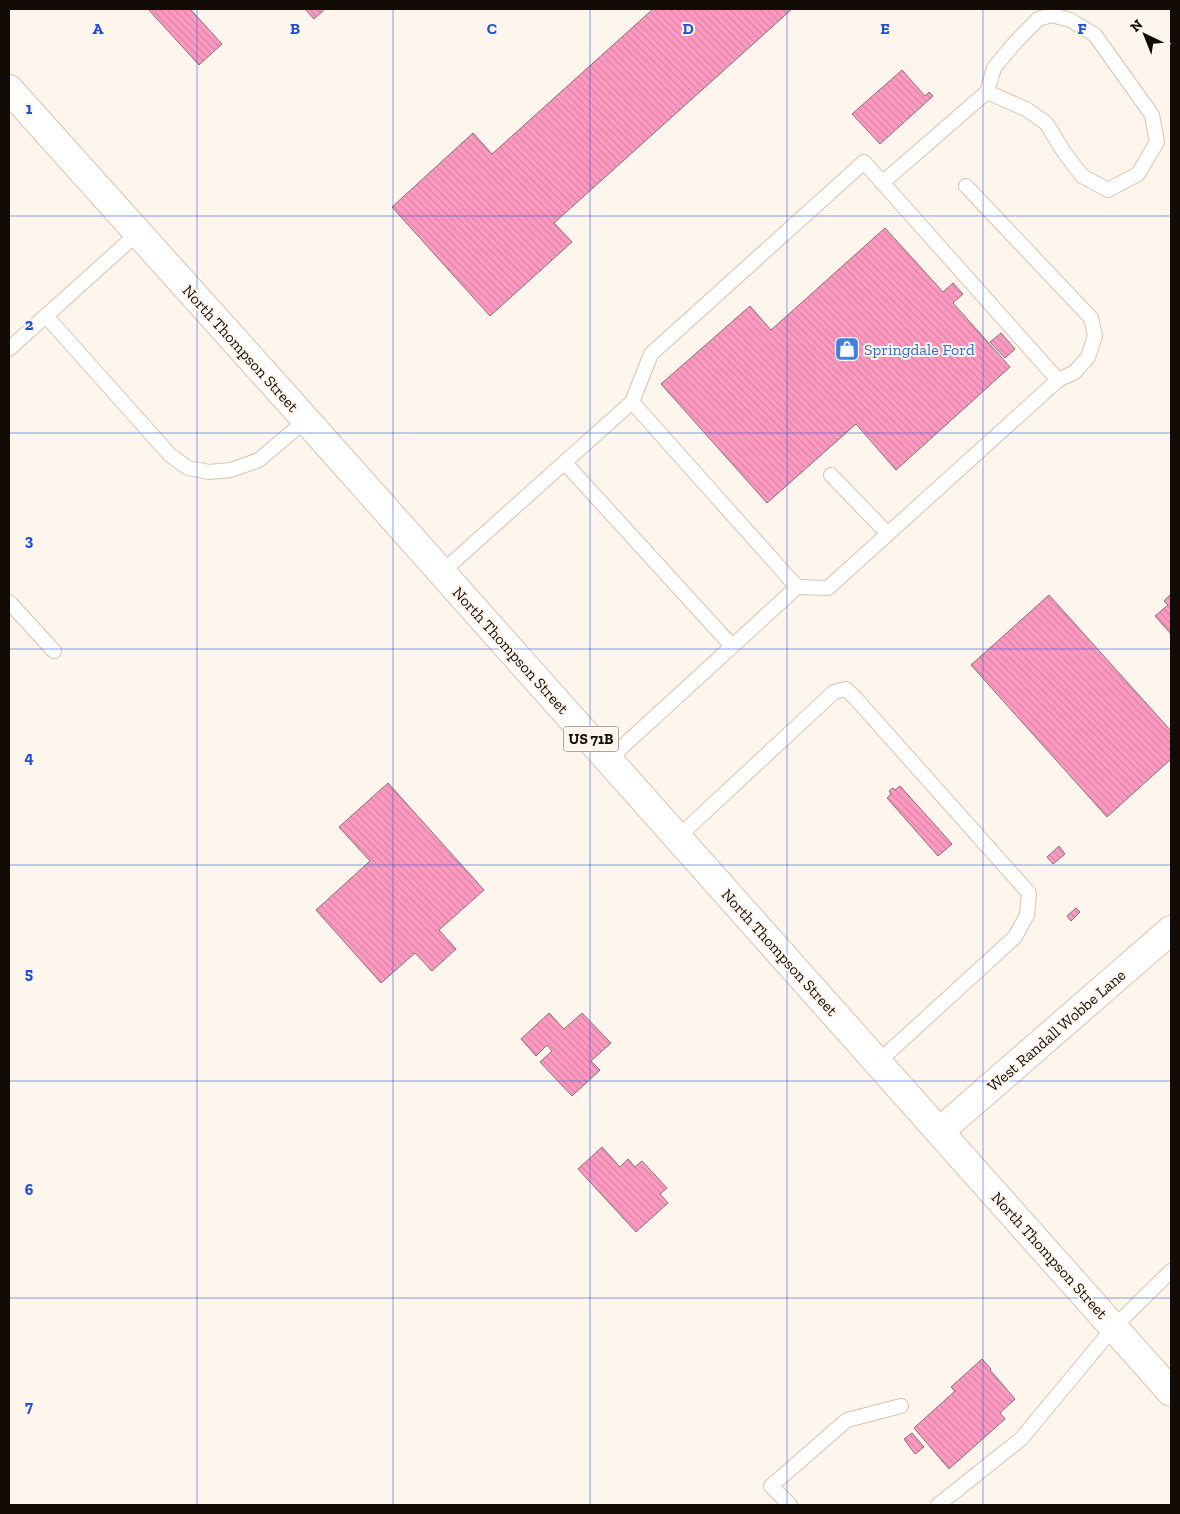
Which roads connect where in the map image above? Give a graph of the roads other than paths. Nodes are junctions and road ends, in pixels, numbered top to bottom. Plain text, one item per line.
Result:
1 (9, 88) edge
2 (987, 92) junction
3 (882, 183) junction
4 (966, 186) dead end
5 (138, 234) junction
6 (46, 316) junction
7 (9, 349) edge
8 (1058, 380) junction
9 (632, 402) junction
10 (306, 420) junction
11 (564, 463) junction
12 (832, 475) dead end
13 (888, 534) junction
14 (442, 572) junction
15 (797, 588) junction
16 (9, 602) edge
17 (732, 646) junction
18 (54, 651) dead end
19 (608, 759) junction
20 (678, 837) junction
21 (1171, 930) edge
22 (878, 1062) junction
23 (940, 1131) junction
24 (1171, 1272) edge
25 (1114, 1327) junction
26 (1171, 1392) edge
27 (901, 1406) dead end
28 (790, 1505) edge
29 (938, 1505) edge

1 - 5 main road, North Thompson Street / US 71B
2 - 2 lane
2 - 3 lane
3 - 8 lane
3 - 9 lane
4 - 8 lane
5 - 6 lane
5 - 10 main road, North Thompson Street / US 71B
6 - 7 lane
6 - 10 lane
8 - 13 lane
9 - 11 lane
9 - 15 lane
10 - 14 main road, North Thompson Street / US 71B
11 - 14 lane
11 - 17 lane
12 - 13 lane
13 - 15 lane
14 - 19 main road, North Thompson Street / US 71B
15 - 17 lane
16 - 18 lane
17 - 19 lane
19 - 20 main road, North Thompson Street / US 71B
20 - 22 main road, North Thompson Street / US 71B
20 - 22 lane
21 - 23 main road, West Randall Wobbe Lane
22 - 23 main road, North Thompson Street / US 71B
23 - 25 main road, North Thompson Street / US 71B
24 - 25 lane
25 - 26 main road, North Thompson Street / US 71B
25 - 29 lane
27 - 28 lane

